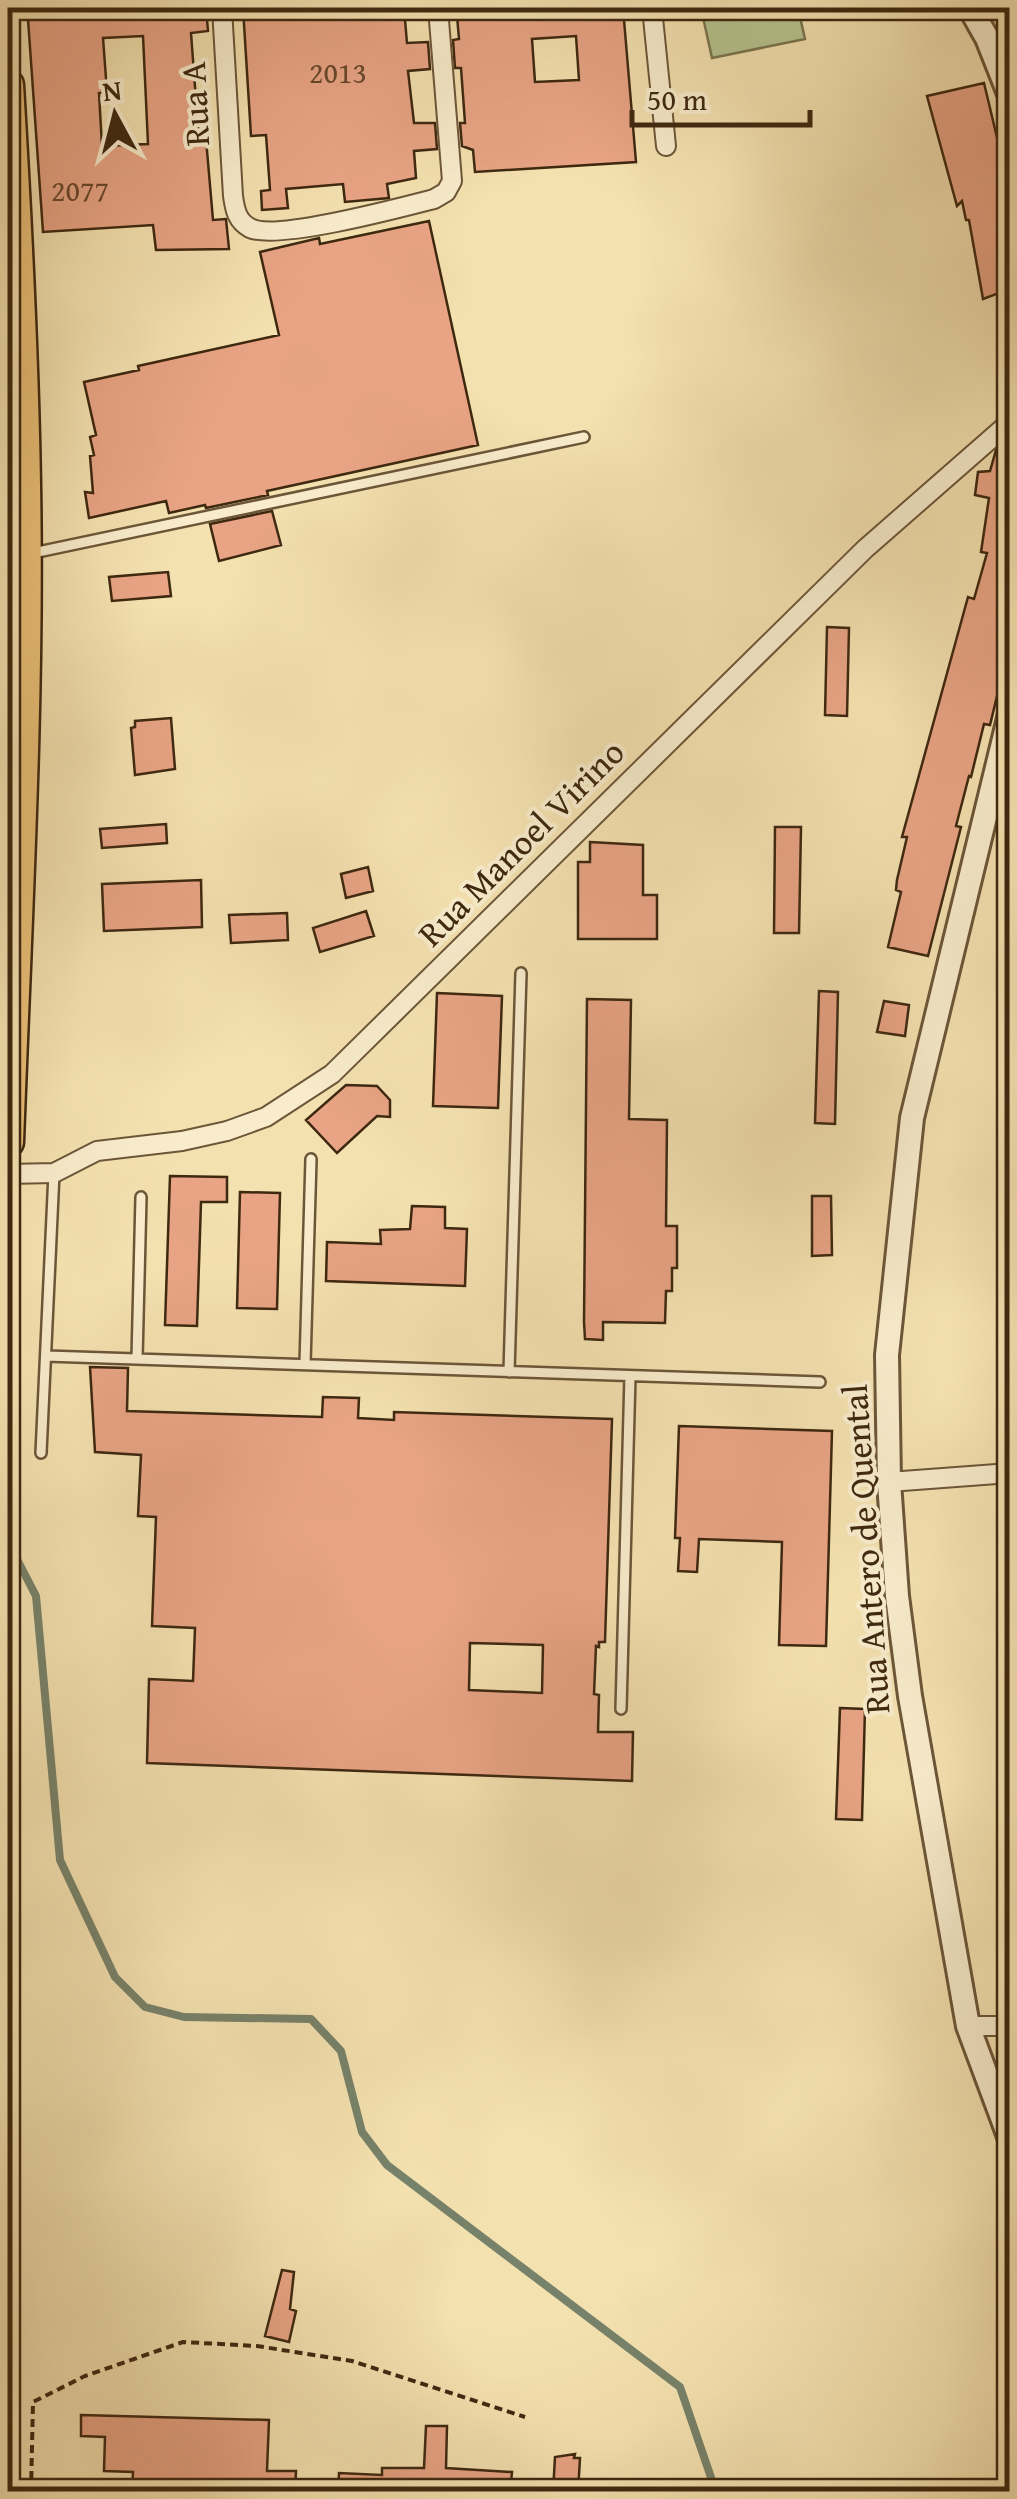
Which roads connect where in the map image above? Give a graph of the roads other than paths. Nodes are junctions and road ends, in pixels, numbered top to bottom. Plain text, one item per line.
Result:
1 (222, 8) edge
2 (438, 8) edge
3 (652, 8) edge
4 (970, 8) edge
5 (8, 85) edge
6 (1010, 96) edge
7 (666, 146) dead end
8 (14, 294) edge
9 (1010, 422) edge
10 (584, 437) dead end
11 (20, 566) edge
12 (16, 666) edge
13 (1010, 714) edge
14 (520, 973) dead end
15 (8, 1142) edge
16 (311, 1159) dead end
17 (54, 1173) junction
18 (8, 1174) edge
19 (141, 1197) dead end
20 (46, 1356) junction
21 (137, 1359) junction
22 (304, 1364) junction
23 (509, 1372) junction
24 (630, 1376) junction
25 (820, 1382) dead end
26 (41, 1454) dead end
27 (1010, 1473) edge
28 (889, 1482) junction
29 (621, 1709) dead end
30 (968, 2026) junction
31 (1010, 2026) edge
32 (1010, 2139) edge

1 - 2 street, Rua A
3 - 7 street
4 - 6 street
5 - 8 main road
8 - 11 main road
9 - 17 street, Rua Manoel Virino
10 - 11 lane
11 - 12 main road
12 - 15 main road
13 - 28 street, Rua Antero de Quental
14 - 23 lane
16 - 22 lane
17 - 18 street, Rua Manoel Virino
17 - 20 lane
19 - 21 lane
20 - 21 lane
20 - 26 lane
21 - 22 lane
22 - 23 lane
23 - 24 lane
24 - 25 lane
24 - 29 lane
27 - 28 street
28 - 30 street, Rua Antero de Quental
30 - 31 street
30 - 32 street, Rua Antero de Quental

